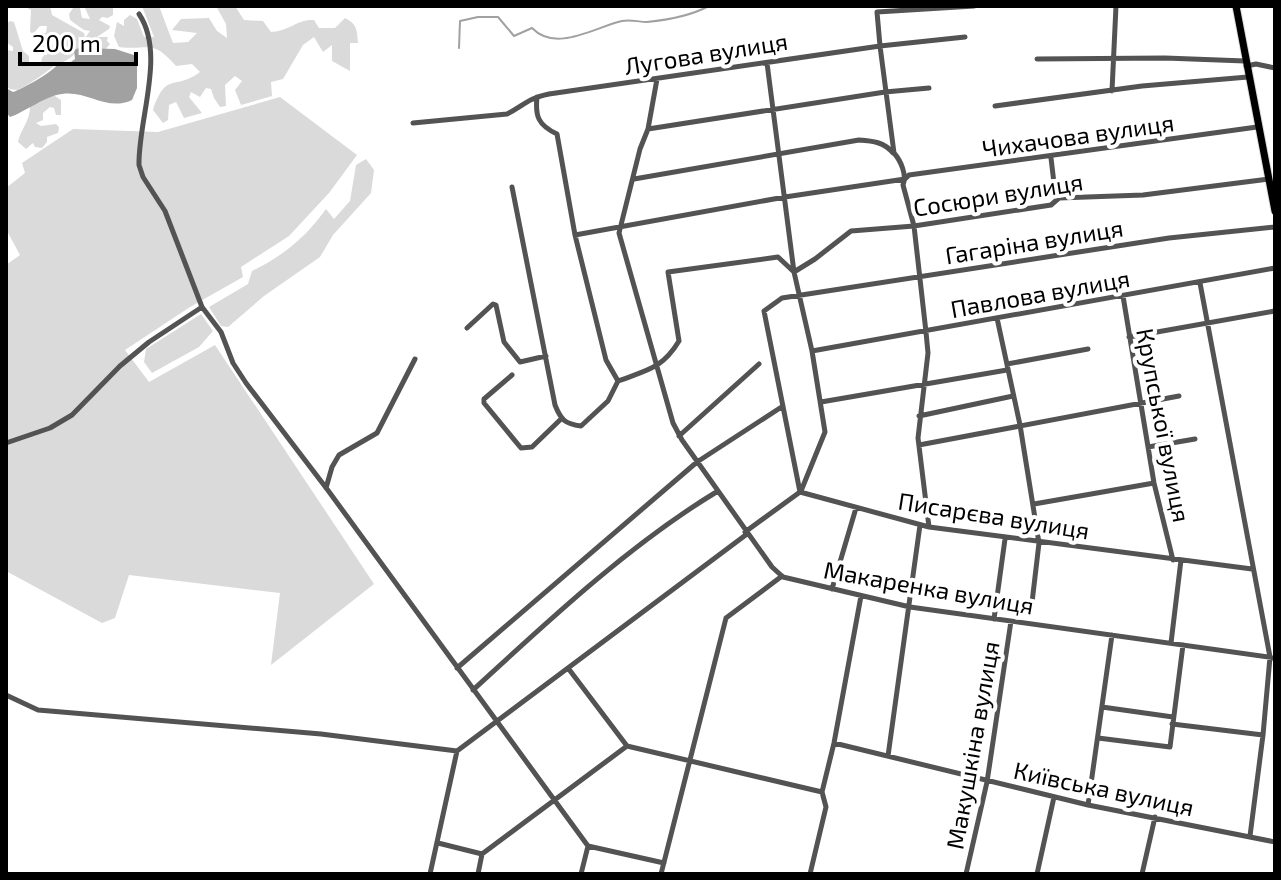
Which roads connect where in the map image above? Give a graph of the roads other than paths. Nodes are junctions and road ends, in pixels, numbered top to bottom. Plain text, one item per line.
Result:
1 (974, 6) edge
2 (1116, 6) edge
3 (1236, 6) edge
4 (139, 14) dead end
5 (965, 37) dead end
6 (880, 46) junction
7 (1114, 58) junction
8 (1037, 59) dead end
9 (767, 63) junction
10 (1246, 64) junction
11 (1275, 68) edge
12 (1248, 77) junction
13 (657, 79) junction
14 (929, 88) dead end
15 (1112, 91) junction
16 (885, 92) junction
17 (537, 97) junction
18 (995, 106) dead end
19 (773, 111) junction
20 (413, 123) dead end
21 (1257, 127) junction
22 (648, 129) junction
23 (894, 153) junction
24 (778, 154) junction
25 (1051, 158) junction
26 (905, 179) junction
27 (1269, 179) junction
28 (634, 180) junction
29 (512, 187) dead end
30 (785, 197) junction
31 (1056, 200) junction
32 (1275, 211) edge
33 (914, 226) junction
34 (622, 227) junction
35 (1275, 227) edge
36 (575, 235) junction
37 (1275, 268) edge
38 (794, 272) junction
39 (920, 276) junction
40 (1200, 283) junction
41 (799, 295) junction
42 (1123, 296) junction
43 (202, 307) junction
44 (1275, 311) edge
45 (997, 318) junction
46 (1208, 322) junction
47 (467, 328) dead end
48 (926, 332) junction
49 (1129, 337) junction
50 (1088, 349) dead end
51 (812, 351) junction
52 (546, 356) junction
53 (415, 359) dead end
54 (759, 364) dead end
55 (658, 367) junction
56 (1007, 367) junction
57 (512, 375) dead end
58 (618, 381) junction
59 (925, 383) junction
60 (1013, 396) junction
61 (1179, 396) dead end
62 (1140, 401) junction
63 (821, 402) junction
64 (784, 406) junction
65 (919, 416) junction
66 (561, 419) junction
67 (1020, 425) junction
68 (679, 436) junction
69 (1195, 439) dead end
70 (6, 443) edge
71 (919, 445) junction
72 (1148, 447) junction
73 (697, 462) junction
74 (1154, 483) junction
75 (326, 488) junction
76 (718, 491) junction
77 (800, 492) junction
78 (1034, 504) junction
79 (856, 508) junction
80 (920, 525) junction
81 (929, 527) junction
82 (746, 533) junction
83 (1005, 539) junction
84 (1039, 543) junction
85 (1173, 560) junction
86 (1181, 560) junction
87 (1252, 569) junction
88 (782, 576) junction
89 (832, 589) junction
90 (861, 596) junction
91 (910, 607) junction
92 (1031, 611) dead end
93 (994, 619) junction
94 (1011, 621) junction
95 (1112, 635) junction
96 (1171, 643) junction
97 (1183, 645) junction
98 (1272, 658) edge
99 (457, 668) junction
100 (568, 668) junction
101 (473, 690) junction
102 (6, 695) edge
103 (1102, 707) junction
104 (1173, 720) junction
105 (497, 722) junction
106 (1263, 735) junction
107 (1098, 738) junction
108 (834, 743) junction
109 (627, 746) junction
110 (457, 751) junction
111 (888, 756) junction
112 (691, 760) junction
113 (987, 782) junction
114 (822, 792) junction
115 (1054, 797) junction
116 (555, 800) junction
117 (1088, 805) junction
118 (1155, 817) junction
119 (1250, 836) junction
120 (1275, 842) edge
121 (438, 843) junction
122 (588, 846) junction
123 (482, 854) junction
124 (664, 863) junction
125 (430, 874) edge
126 (478, 874) edge
127 (581, 874) edge
128 (661, 874) edge
129 (810, 874) edge
130 (966, 874) edge
131 (1037, 874) edge
132 (1142, 874) edge

1 - 6 street
2 - 7 street
3 - 10 main road
4 - 43 street
5 - 6 street, Лугова вулиця
6 - 9 street, Лугова вулиця
6 - 16 street
7 - 8 street
7 - 10 street
7 - 15 street
9 - 13 street, Лугова вулиця
9 - 19 street
10 - 11 street
10 - 12 main road
12 - 15 street
12 - 21 main road
13 - 17 street, Лугова вулиця
13 - 22 street
14 - 16 street
15 - 18 street
16 - 19 street
16 - 23 street
17 - 20 street, Лугова вулиця
17 - 36 street
19 - 22 street
19 - 24 street
21 - 25 street, Чихачова вулиця
21 - 27 main road
22 - 28 street
23 - 24 street
23 - 26 street
24 - 28 street
24 - 30 street
25 - 26 street, Чихачова вулиця
25 - 31 street
26 - 30 street, Чихачова вулиця
26 - 33 street
27 - 31 street, Сосюри вулиця
27 - 32 main road
28 - 34 street
29 - 52 street
30 - 34 street, Чихачова вулиця
30 - 38 street
31 - 33 street, Сосюри вулиця
33 - 38 street, Сосюри вулиця
33 - 39 street
34 - 36 street, Чихачова вулиця
34 - 55 street
35 - 39 street, Гагаріна вулиця
36 - 58 street
37 - 40 street, Павлова вулиця
38 - 41 street
38 - 55 street
39 - 41 street, Гагаріна вулиця
39 - 48 street
40 - 42 street, Павлова вулиця
40 - 46 street
41 - 51 street
41 - 64 street, Гагаріна вулиця
42 - 45 street, Павлова вулиця
42 - 49 street, Крупської вулиця
43 - 70 street
43 - 75 street
44 - 46 street
45 - 48 street, Павлова вулиця
45 - 56 street
46 - 49 street
46 - 87 street
47 - 52 street
48 - 51 street, Павлова вулиця
48 - 59 street
49 - 62 street, Крупської вулиця
50 - 56 street
51 - 63 street
52 - 66 street
53 - 75 street
54 - 68 street
55 - 58 street
55 - 68 street
56 - 59 street
56 - 60 street
57 - 66 street
58 - 66 street
59 - 63 street
59 - 65 street
60 - 65 street
60 - 67 street
61 - 62 street
62 - 67 street
62 - 72 street, Крупської вулиця
63 - 77 street
64 - 73 street
64 - 77 street
65 - 71 street
67 - 71 street
67 - 78 street
68 - 73 street
69 - 72 street
71 - 81 street
72 - 74 street, Крупської вулиця
73 - 76 street
73 - 99 street
74 - 78 street
74 - 85 street, Крупської вулиця
75 - 99 street
76 - 82 street
76 - 101 street
77 - 79 street, Писарєва вулиця
77 - 82 street
78 - 84 street
79 - 80 street, Писарєва вулиця
79 - 89 street
80 - 81 street, Писарєва вулиця
80 - 91 street
81 - 83 street, Писарєва вулиця
82 - 88 street
82 - 100 street
83 - 84 street, Писарєва вулиця
83 - 93 street
84 - 85 street, Писарєва вулиця
84 - 92 street
85 - 86 street, Писарєва вулиця
86 - 87 street, Писарєва вулиця
86 - 96 street
87 - 98 street
88 - 89 street, Макаренка вулиця
88 - 112 street
89 - 90 street, Макаренка вулиця
90 - 91 street, Макаренка вулиця
90 - 108 street
91 - 93 street, Макаренка вулиця
91 - 111 street
93 - 94 street, Макаренка вулиця
94 - 95 street, Макаренка вулиця
94 - 113 street, Макушкіна вулиця
95 - 96 street, Макаренка вулиця
95 - 103 street
96 - 97 street, Макаренка вулиця
97 - 98 street, Макаренка вулиця
97 - 104 street
98 - 106 street
99 - 101 street
100 - 105 street
100 - 109 street
101 - 105 street
102 - 110 street
103 - 104 street
103 - 107 street
104 - 106 street
104 - 107 street
105 - 110 street
105 - 116 street
106 - 119 street
107 - 117 street
108 - 111 street, Київська вулиця
108 - 114 street
109 - 112 street
109 - 116 street
110 - 121 street
111 - 113 street, Київська вулиця
112 - 114 street
112 - 124 street
113 - 115 street, Київська вулиця
113 - 130 street, Макушкіна вулиця
114 - 129 street
115 - 117 street, Київська вулиця
115 - 131 street
116 - 122 street
116 - 123 street
117 - 118 street, Київська вулиця
118 - 119 street, Київська вулиця
118 - 132 street
119 - 120 street, Київська вулиця
121 - 123 street
121 - 125 street
122 - 124 street
122 - 127 street
123 - 126 street
124 - 128 street

